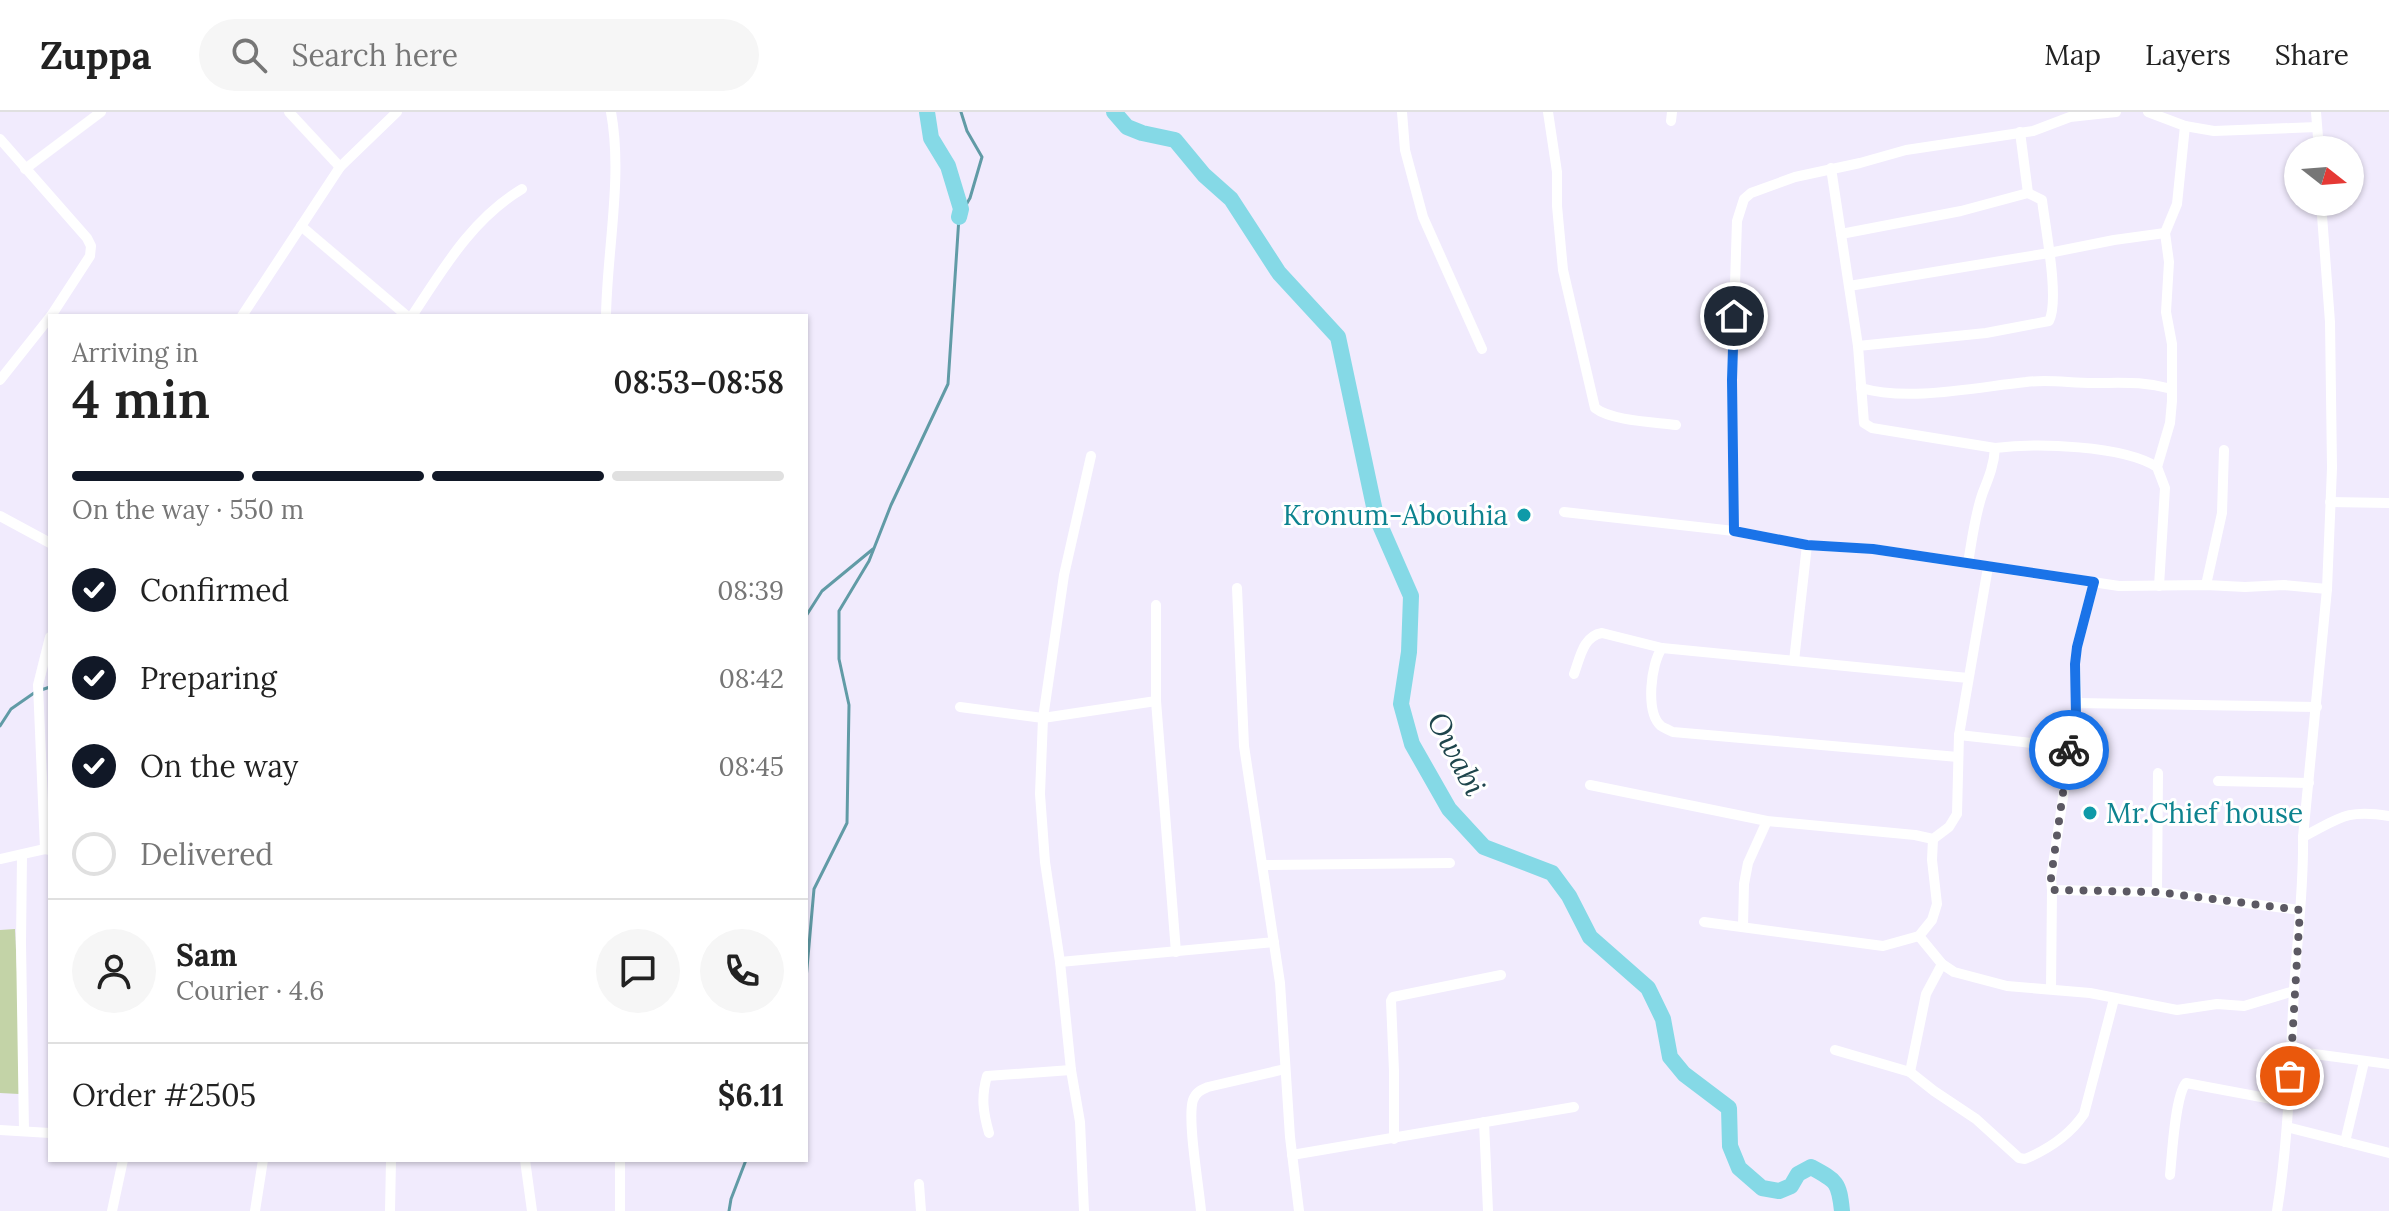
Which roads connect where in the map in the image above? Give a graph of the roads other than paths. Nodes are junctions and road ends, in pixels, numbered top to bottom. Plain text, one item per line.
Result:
1 (101, 112) edge
2 (289, 112) edge
3 (397, 112) edge
4 (611, 112) edge
5 (1402, 112) edge
6 (1548, 112) edge
7 (2116, 112) edge
8 (2148, 112) edge
9 (2316, 112) edge
10 (2164, 114) edge
11 (2069, 115) edge
12 (2185, 126) junction
13 (2317, 127) junction
14 (2020, 132) junction
15 (2318, 136) edge
16 (0, 139) edge
17 (4, 155) edge
18 (340, 167) junction
19 (1831, 168) junction
20 (25, 169) junction
21 (522, 189) dead end
22 (2028, 193) junction
23 (2322, 216) edge
24 (301, 226) junction
25 (2165, 233) junction
26 (1841, 234) junction
27 (2049, 253) junction
28 (1849, 286) junction
29 (51, 314) edge
30 (243, 314) edge
31 (407, 314) edge
32 (410, 314) edge
33 (606, 314) edge
34 (48, 319) edge
35 (1858, 346) junction
36 (1482, 349) dead end
37 (0, 380) edge
38 (1861, 388) junction
39 (2172, 389) junction
40 (1676, 425) dead end
41 (1995, 448) junction
42 (2224, 450) dead end
43 (1091, 456) dead end
44 (2157, 467) junction
45 (2330, 502) junction
46 (2389, 503) edge
47 (1564, 512) dead end
48 (0, 516) edge
49 (1734, 531) junction
50 (48, 542) edge
51 (1807, 545) junction
52 (1968, 563) junction
53 (1988, 567) junction
54 (2094, 582) junction
55 (2206, 585) junction
56 (2159, 586) junction
57 (1237, 588) dead end
58 (2327, 589) junction
59 (1156, 605) dead end
60 (48, 645) edge
61 (1662, 648) junction
62 (1794, 661) junction
63 (1574, 674) dead end
64 (1968, 678) junction
65 (1156, 701) junction
66 (2077, 703) junction
67 (960, 707) dead end
68 (2317, 707) junction
69 (1043, 718) junction
70 (45, 732) edge
71 (1959, 735) junction
72 (2069, 747) junction
73 (1958, 757) junction
74 (2158, 773) dead end
75 (2218, 781) dead end
76 (2309, 783) junction
77 (1590, 785) dead end
78 (2389, 816) edge
79 (1767, 821) junction
80 (2303, 837) junction
81 (1933, 839) junction
82 (48, 850) edge
83 (22, 855) junction
84 (0, 859) edge
85 (1450, 863) dead end
86 (1263, 865) junction
87 (2052, 890) junction
88 (2157, 892) junction
89 (2300, 910) junction
90 (1704, 922) dead end
91 (1743, 926) junction
92 (1919, 936) junction
93 (1274, 942) junction
94 (1176, 952) junction
95 (1060, 962) junction
96 (1942, 964) junction
97 (1501, 975) dead end
98 (2051, 989) junction
99 (2294, 991) junction
100 (2114, 999) junction
101 (1835, 1050) dead end
102 (2292, 1051) junction
103 (2364, 1062) junction
104 (2389, 1064) edge
105 (1285, 1069) junction
106 (1071, 1070) junction
107 (1910, 1072) junction
108 (2288, 1102) junction
109 (1574, 1107) dead end
110 (1484, 1122) junction
111 (2287, 1127) junction
112 (0, 1130) edge
113 (24, 1131) junction
114 (48, 1133) edge
115 (989, 1133) dead end
116 (1394, 1139) junction
117 (2345, 1142) junction
118 (2389, 1153) edge
119 (1292, 1155) junction
120 (123, 1162) edge
121 (263, 1162) edge
122 (391, 1162) edge
123 (525, 1162) edge
124 (620, 1162) edge
125 (2170, 1175) dead end
126 (919, 1184) dead end
127 (112, 1211) edge
128 (255, 1211) edge
129 (390, 1211) edge
130 (532, 1211) edge
131 (620, 1211) edge
132 (921, 1211) edge
133 (1084, 1211) edge
134 (1201, 1211) edge
135 (1299, 1211) edge
136 (1488, 1211) edge
137 (2277, 1211) edge

1 - 20 street
2 - 18 street
3 - 18 street
4 - 33 street
5 - 36 street
6 - 40 street
7 - 11 street
8 - 10 street
9 - 13 street
10 - 12 street
11 - 14 street
12 - 13 street
12 - 25 street
13 - 15 street
14 - 19 street
14 - 22 street
16 - 17 street
17 - 20 street
18 - 24 street
19 - 26 street
19 - 49 street
20 - 29 street
21 - 32 street
22 - 26 street
22 - 27 street
23 - 45 street
24 - 30 street
24 - 31 street
25 - 27 street
25 - 39 street
26 - 28 street
27 - 28 street
27 - 35 street
28 - 35 street
34 - 37 street
35 - 38 street
38 - 39 street
38 - 41 street
39 - 44 street
41 - 44 street
41 - 52 street
42 - 55 street
43 - 69 street
44 - 56 street
45 - 46 street
45 - 58 street
47 - 49 street
48 - 50 street
49 - 51 street
51 - 52 street
51 - 62 street
52 - 53 street
53 - 54 street
53 - 64 street
54 - 56 street
54 - 66 street
55 - 56 street
55 - 58 street
57 - 86 street
58 - 68 street
59 - 65 street
60 - 70 street
61 - 62 street
61 - 63 street
61 - 73 street
62 - 64 street
64 - 71 street
65 - 69 street
65 - 94 street
66 - 68 street
66 - 72 street
67 - 69 street
68 - 76 street
69 - 95 street
70 - 82 street
71 - 72 street
71 - 73 street
72 - 87 street
73 - 81 street
74 - 88 street
75 - 76 street
76 - 80 street
77 - 79 street
78 - 80 street
79 - 81 street
79 - 91 street
80 - 89 street
81 - 92 street
82 - 83 street
83 - 84 street
83 - 113 street
85 - 86 street
86 - 93 street
87 - 88 street
87 - 98 street
88 - 89 street
89 - 99 street
90 - 91 street
91 - 92 street
92 - 96 street
93 - 94 street
93 - 105 street
94 - 95 street
95 - 106 street
96 - 98 street
96 - 107 street
97 - 116 street
98 - 100 street
99 - 100 street
99 - 102 street
100 - 107 street
101 - 107 street
102 - 103 street
102 - 108 street
103 - 104 street
103 - 117 street
105 - 119 street
105 - 134 street
106 - 115 street
106 - 133 street
108 - 111 street
108 - 125 street
109 - 110 street
110 - 116 street
110 - 136 street
111 - 117 street
111 - 137 street
112 - 113 street
113 - 114 street
116 - 119 street
117 - 118 street
119 - 135 street
120 - 127 street
121 - 128 street
122 - 129 street
123 - 130 street
124 - 131 street
126 - 132 street

